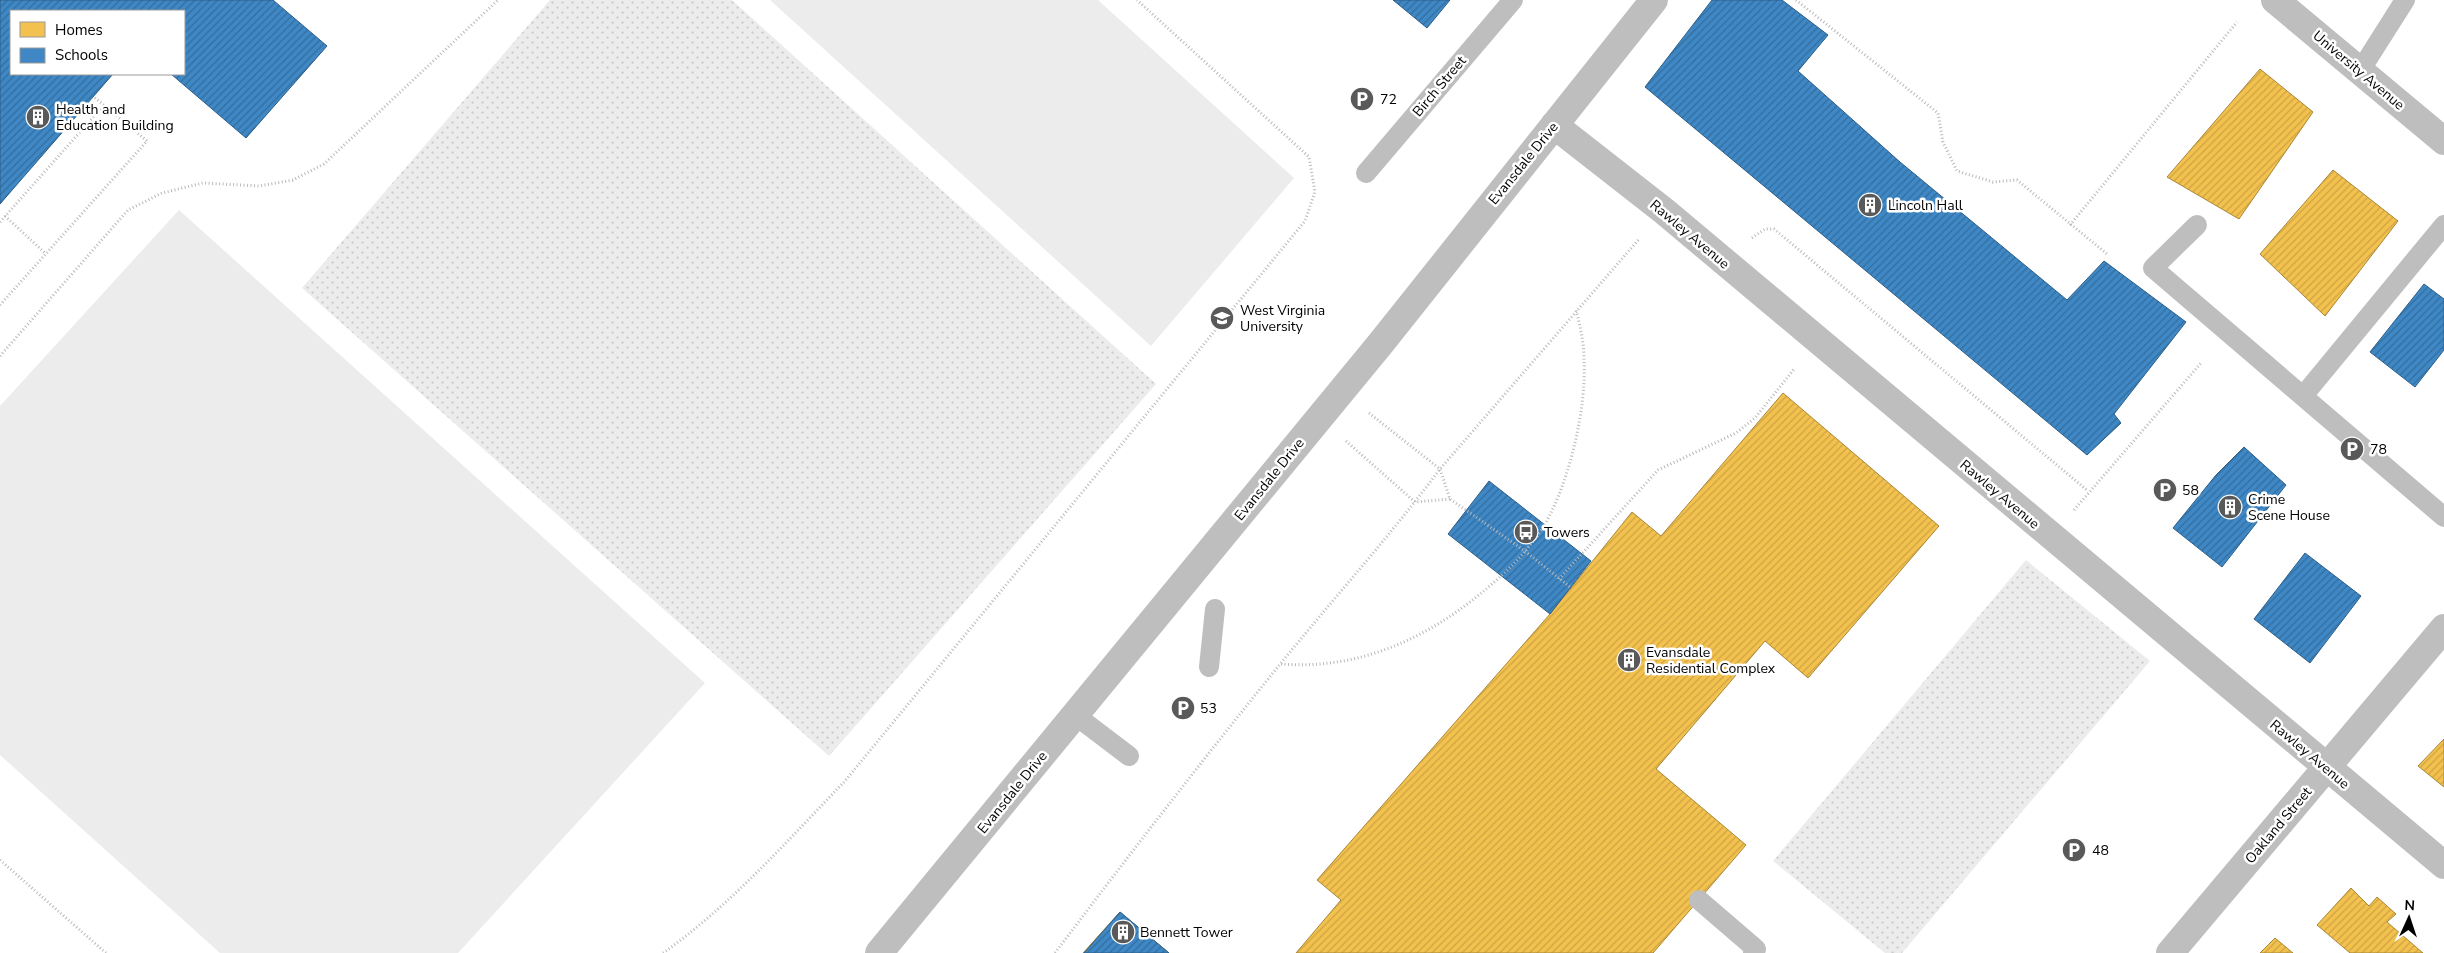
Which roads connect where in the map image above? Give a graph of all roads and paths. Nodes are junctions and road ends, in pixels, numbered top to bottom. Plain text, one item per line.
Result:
1 (498, 0) edge
2 (1137, 0) edge
3 (1513, 0) edge
4 (1654, 0) edge
5 (1796, 0) edge
6 (2275, 0) edge
7 (2405, 0) edge
8 (2238, 22) dead end
9 (2360, 71) junction
10 (94, 96) dead end
11 (104, 104) junction
12 (1554, 125) junction
13 (2444, 141) edge
14 (1366, 173) dead end
15 (5, 216) junction
16 (0, 222) edge
17 (2070, 225) junction
18 (2197, 225) dead end
19 (2444, 225) edge
20 (1641, 237) dead end
21 (1747, 243) dead end
22 (46, 254) junction
23 (2107, 254) dead end
24 (0, 305) edge
25 (1576, 310) junction
26 (0, 356) edge
27 (2201, 363) dead end
28 (1796, 366) dead end
29 (2303, 396) junction
30 (1362, 408) dead end
31 (1340, 436) dead end
32 (1440, 470) junction
33 (2088, 491) junction
34 (1450, 499) junction
35 (1415, 502) junction
36 (2072, 512) dead end
37 (2444, 517) edge
38 (1526, 552) junction
39 (1559, 579) junction
40 (1570, 587) dead end
41 (1215, 609) dead end
42 (2444, 628) edge
43 (1281, 664) junction
44 (1209, 667) dead end
45 (1075, 715) junction
46 (1129, 756) dead end
47 (2327, 768) junction
48 (0, 860) edge
49 (2444, 865) edge
50 (1699, 900) dead end
51 (106, 953) edge
52 (663, 953) edge
53 (880, 953) edge
54 (1055, 953) edge
55 (1753, 953) edge
56 (2170, 953) edge

1 - 26 path
2 - 52 path
3 - 14 lane, Birch Street
4 - 12 street, Evansdale Drive
5 - 17 path
6 - 9 street, University Avenue
7 - 9 lane
8 - 17 path
9 - 13 street, University Avenue
10 - 11 path
11 - 15 path
11 - 22 path
12 - 45 street, Evansdale Drive
12 - 47 street, Rawley Avenue
15 - 16 path
15 - 22 path
17 - 23 path
18 - 29 lane
19 - 29 lane
20 - 25 path
21 - 33 path
22 - 24 path
25 - 32 path
25 - 38 path
27 - 33 path
28 - 39 path
29 - 37 lane
30 - 32 path
31 - 35 path
32 - 34 path
32 - 35 path
33 - 36 path
34 - 35 path
34 - 38 path
35 - 43 path
38 - 39 path
38 - 43 path
39 - 40 path
41 - 44 lane
42 - 47 street, Oakland Street
43 - 54 path
45 - 46 lane
45 - 53 street, Evansdale Drive
47 - 49 street, Rawley Avenue
47 - 56 street, Oakland Street
48 - 51 path
50 - 55 lane

